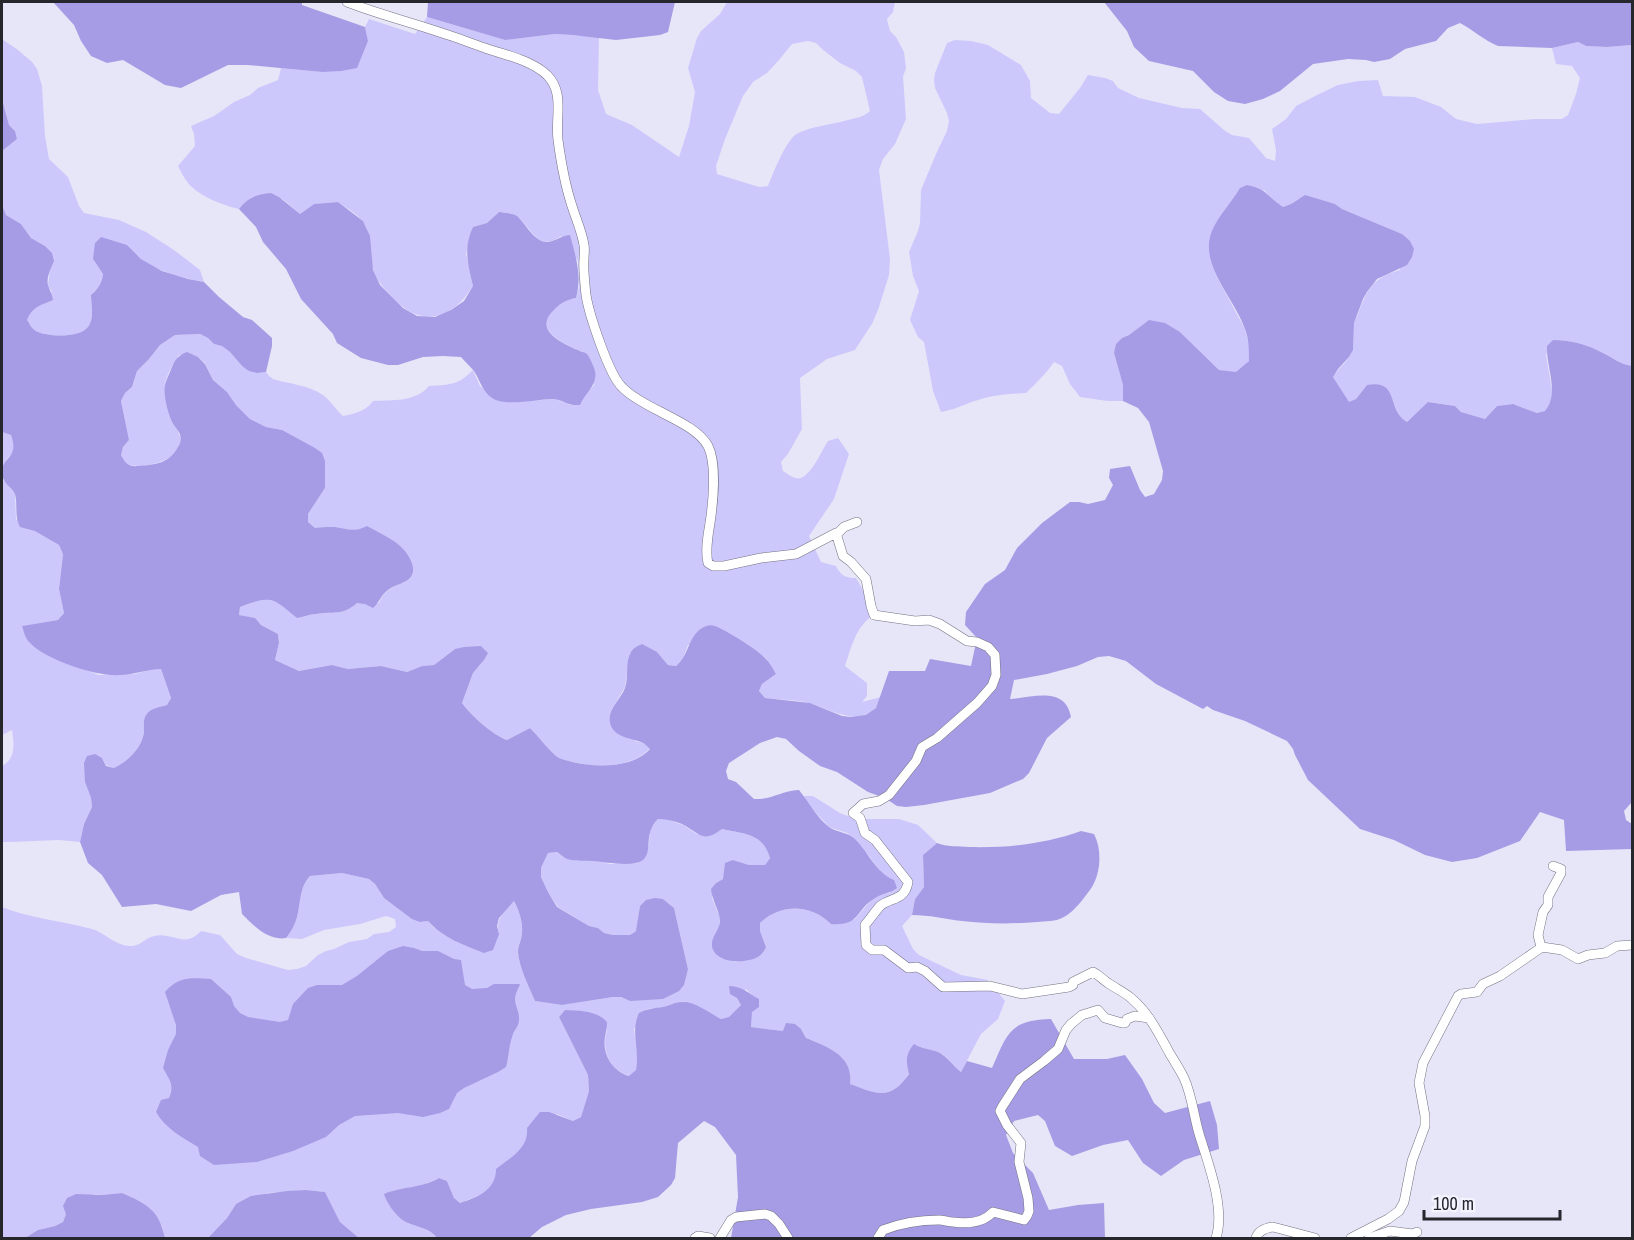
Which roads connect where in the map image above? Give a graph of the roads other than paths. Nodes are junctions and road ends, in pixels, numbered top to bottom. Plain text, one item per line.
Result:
1 (347, 2) edge
2 (857, 522) dead end
3 (837, 534) junction
4 (1553, 866) dead end
5 (1632, 945) edge
6 (1541, 947) junction
7 (1151, 1020) junction
8 (1417, 1232) dead end
9 (694, 1239) edge
10 (710, 1239) edge
11 (720, 1239) edge
12 (788, 1239) edge
13 (878, 1239) edge
14 (1216, 1239) edge
15 (1256, 1239) edge
16 (1315, 1239) edge
17 (1351, 1239) edge
18 (1369, 1239) edge

1 - 3 street
2 - 3 street
3 - 7 street
4 - 6 street
5 - 6 street
6 - 17 street
7 - 13 street
7 - 14 street
8 - 18 street
9 - 10 street
11 - 12 street
15 - 16 street

